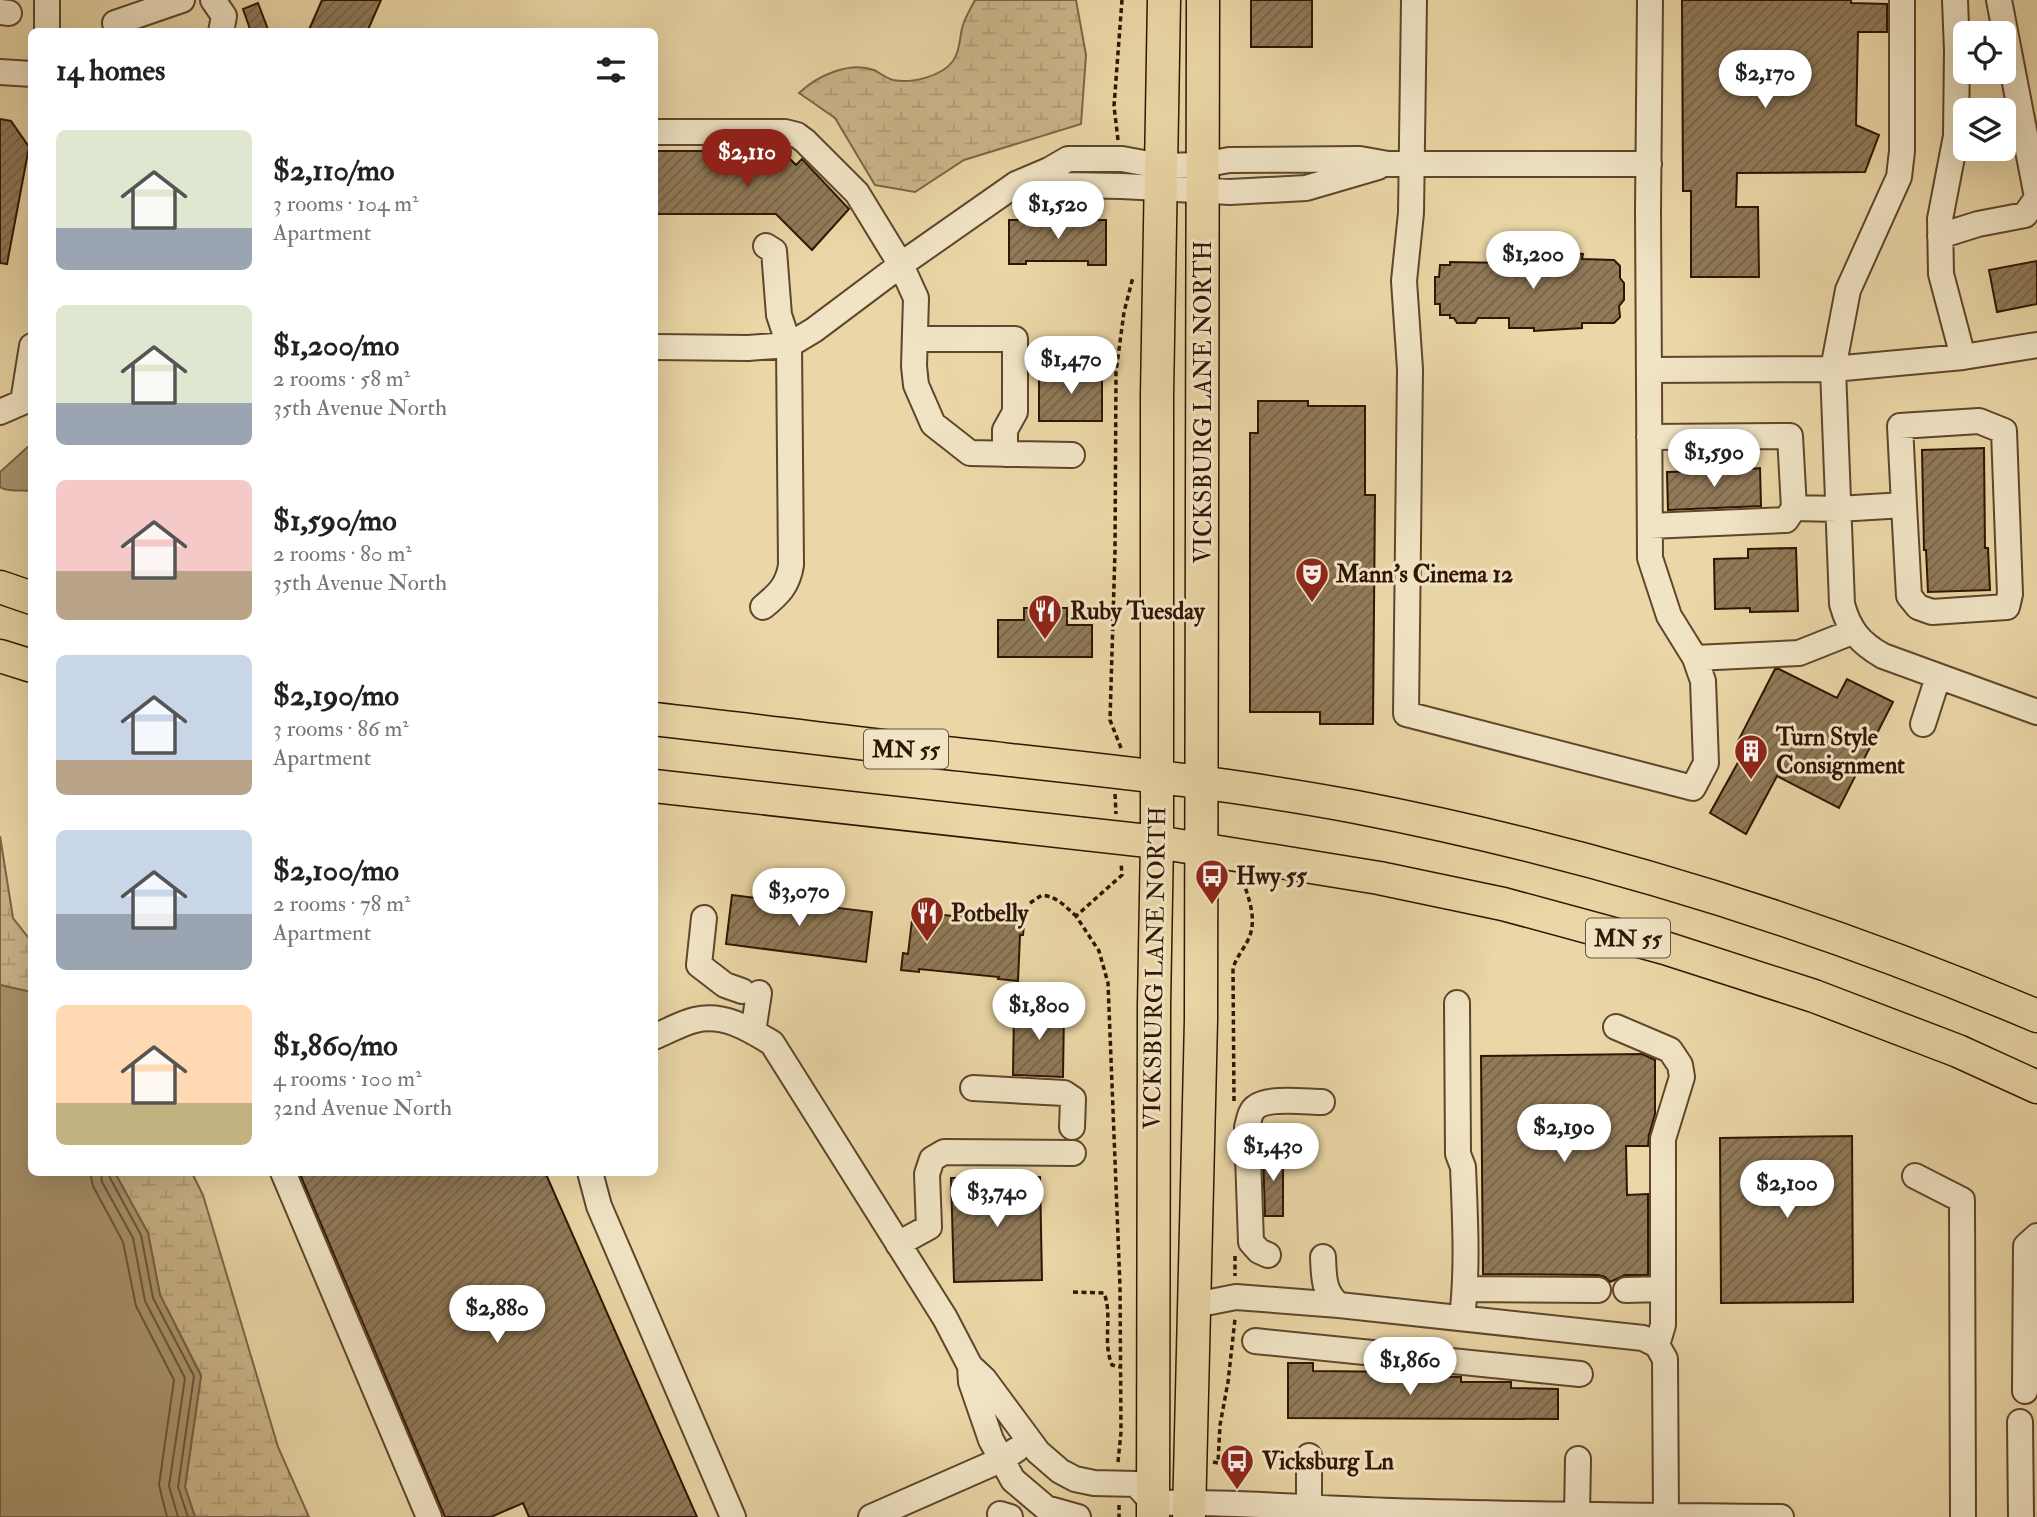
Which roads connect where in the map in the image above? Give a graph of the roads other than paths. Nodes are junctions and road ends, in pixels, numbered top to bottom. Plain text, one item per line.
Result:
1 (47, 0) edge
2 (181, 0) edge
3 (213, 0) edge
4 (1164, 0) edge
5 (1203, 0) edge
6 (1413, 0) edge
7 (1650, 0) edge
8 (1902, 0) edge
9 (1955, 0) edge
10 (1999, 0) edge
11 (116, 18) edge
12 (47, 28) edge
13 (222, 28) edge
14 (0, 72) edge
15 (28, 74) edge
16 (658, 132) edge
17 (1400, 164) junction
18 (1649, 164) junction
19 (1049, 170) junction
20 (1202, 177) junction
21 (1159, 178) junction
22 (2037, 197) edge
23 (1940, 236) junction
24 (766, 246) dead end
25 (901, 265) junction
26 (915, 339) junction
27 (789, 345) junction
28 (2037, 345) edge
29 (658, 347) edge
30 (1963, 357) junction
31 (1833, 369) junction
32 (1649, 370) junction
33 (28, 371) edge
34 (0, 412) edge
35 (1649, 437) junction
36 (1005, 454) junction
37 (1072, 456) dead end
38 (1904, 505) junction
39 (1794, 508) junction
40 (1838, 509) junction
41 (1650, 526) junction
42 (0, 587) edge
43 (28, 597) edge
44 (762, 607) dead end
45 (1852, 632) junction
46 (0, 656) edge
47 (1695, 658) junction
48 (28, 665) edge
49 (1938, 677) junction
50 (2037, 712) edge
51 (658, 719) edge
52 (1923, 724) dead end
53 (1157, 777) junction
54 (1203, 782) junction
55 (658, 786) edge
56 (1157, 842) junction
57 (1201, 849) junction
58 (704, 918) dead end
59 (1457, 1003) dead end
60 (2037, 1016) edge
61 (1616, 1027) dead end
62 (753, 1032) junction
63 (658, 1035) edge
64 (2037, 1087) edge
65 (973, 1088) dead end
66 (1322, 1102) dead end
67 (1072, 1126) dead end
68 (1073, 1153) dead end
69 (285, 1176) edge
70 (591, 1176) edge
71 (1915, 1177) dead end
72 (2037, 1236) edge
73 (898, 1244) junction
74 (1268, 1255) dead end
75 (1323, 1257) dead end
76 (1466, 1289) junction
77 (1663, 1289) junction
78 (1598, 1290) dead end
79 (1626, 1290) dead end
80 (1195, 1305) junction
81 (1339, 1305) junction
82 (1462, 1318) junction
83 (1255, 1341) dead end
84 (1657, 1345) junction
85 (970, 1366) junction
86 (1580, 1374) dead end
87 (2025, 1391) dead end
88 (2020, 1422) dead end
89 (1030, 1441) junction
90 (1308, 1457) dead end
91 (1003, 1459) junction
92 (1578, 1459) dead end
93 (1308, 1509) junction
94 (1189, 1510) edge
95 (1152, 1512) edge
96 (1464, 1515) edge
97 (1577, 1515) junction
98 (878, 1516) edge
99 (1679, 1516) edge
100 (429, 1517) edge
101 (733, 1517) edge
102 (1078, 1517) edge
103 (1723, 1517) edge
104 (1781, 1517) edge
105 (1963, 1517) edge
106 (2021, 1517) edge

1 - 12 street
2 - 11 street
3 - 13 street
4 - 21 main road, VICKSBURG LANE NORTH
5 - 20 main road, VICKSBURG LANE NORTH
6 - 17 street
7 - 18 street
8 - 31 street
9 - 23 street
10 - 22 street
14 - 15 street
16 - 25 street
17 - 18 street
17 - 20 street
17 - 47 street
18 - 32 street
19 - 21 street
19 - 21 street
19 - 25 street
20 - 21 street
20 - 54 main road, VICKSBURG LANE NORTH
21 - 53 main road, VICKSBURG LANE NORTH
22 - 23 street
23 - 30 street
24 - 27 street
25 - 26 street
25 - 27 street
26 - 36 street
26 - 36 street
27 - 29 street
27 - 44 street
28 - 30 street
30 - 31 street
31 - 32 street
31 - 40 street
32 - 35 street
33 - 34 street
35 - 39 street
35 - 41 street
36 - 37 street
38 - 38 street
38 - 40 street
39 - 40 street
39 - 41 street
40 - 45 street
41 - 47 street
42 - 43 main road
45 - 47 street
45 - 49 street
46 - 48 main road
49 - 50 street
49 - 52 street
51 - 53 main road, MN 55
53 - 54 main road, MN 55
53 - 56 main road, VICKSBURG LANE NORTH
54 - 57 main road, VICKSBURG LANE NORTH
54 - 60 main road, MN 55
55 - 56 main road, MN 55
56 - 57 main road, MN 55
56 - 95 main road, VICKSBURG LANE NORTH
57 - 64 main road, MN 55
57 - 80 main road, VICKSBURG LANE NORTH
58 - 62 street
59 - 76 street
61 - 77 street
62 - 63 street
62 - 73 street
65 - 67 street
66 - 74 street
68 - 73 street
69 - 100 street
70 - 101 street
71 - 105 street
72 - 87 street
73 - 85 street
75 - 81 street
76 - 78 street
76 - 82 street
77 - 79 street
77 - 84 street
80 - 81 street
80 - 94 main road, VICKSBURG LANE NORTH
81 - 82 street
82 - 84 street
83 - 86 street
84 - 99 street
85 - 89 street
85 - 91 street
88 - 106 street
89 - 91 street
89 - 95 street
90 - 93 street
91 - 98 street
91 - 102 street
92 - 97 street
93 - 94 street
93 - 96 street
94 - 95 street
96 - 97 street
97 - 99 street
99 - 103 street
103 - 104 street

